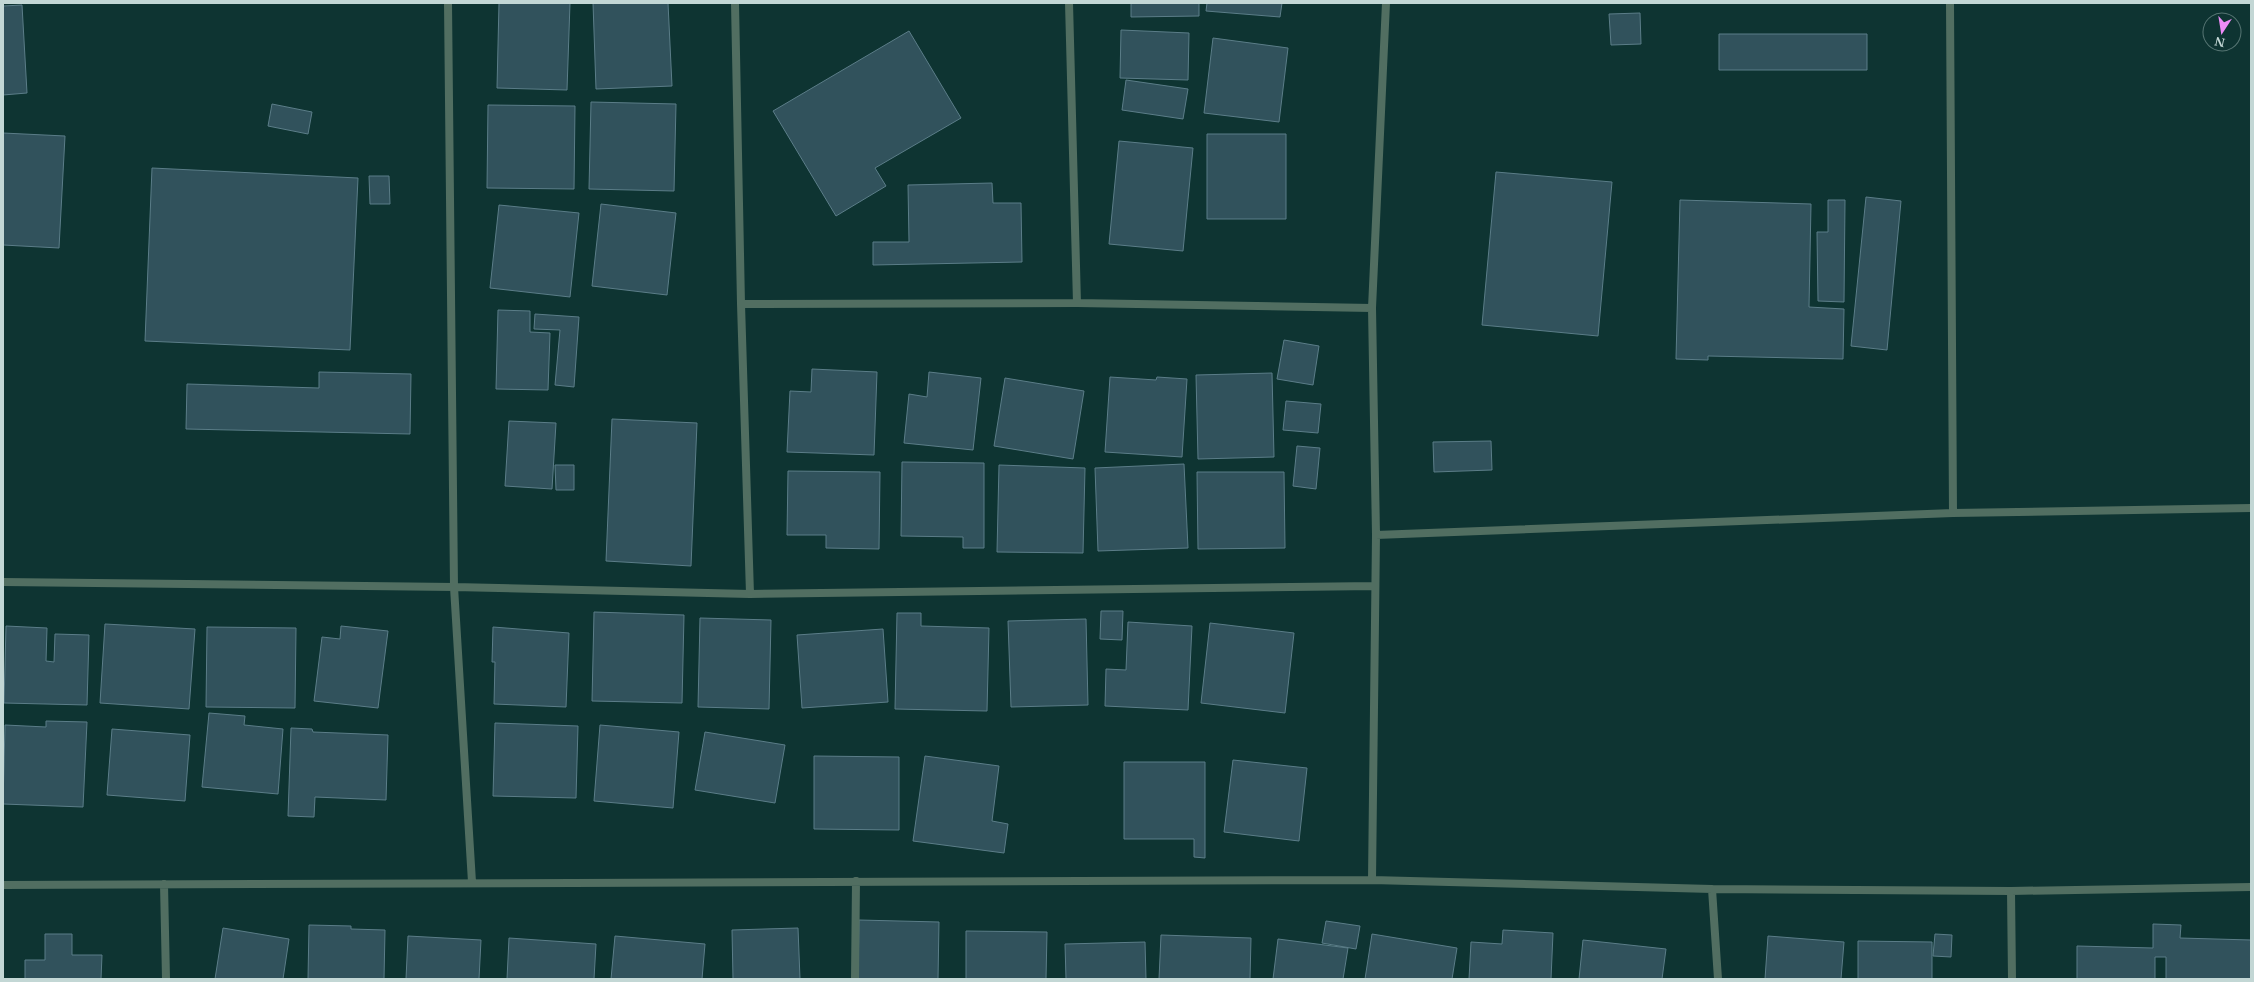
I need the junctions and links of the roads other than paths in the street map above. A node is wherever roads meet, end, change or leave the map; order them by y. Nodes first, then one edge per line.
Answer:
1 (448, 3) edge
2 (735, 3) edge
3 (1070, 3) edge
4 (1386, 3) edge
5 (1950, 3) edge
6 (1077, 303) junction
7 (741, 304) junction
8 (1372, 308) junction
9 (2251, 508) edge
10 (1953, 513) junction
11 (1376, 535) junction
12 (3, 582) edge
13 (1375, 586) junction
14 (454, 587) junction
15 (750, 594) junction
16 (1372, 880) junction
17 (856, 881) junction
18 (472, 882) junction
19 (164, 884) junction
20 (3, 885) edge
21 (2251, 886) edge
22 (1712, 888) junction
23 (2011, 891) junction
24 (166, 979) edge
25 (855, 979) edge
26 (1718, 979) edge
27 (2012, 979) edge

1 - 14 street
2 - 7 street
3 - 6 street
4 - 8 street
5 - 10 street
6 - 7 street
6 - 8 street
7 - 15 street
8 - 11 street
9 - 10 street
10 - 11 street
11 - 13 street
12 - 14 street
13 - 15 street
13 - 16 street
14 - 15 street
14 - 18 street
16 - 17 street
16 - 22 street
17 - 18 street
17 - 25 street
18 - 19 street
19 - 20 street
19 - 24 street
21 - 23 street
22 - 23 street
22 - 26 street
23 - 27 street

